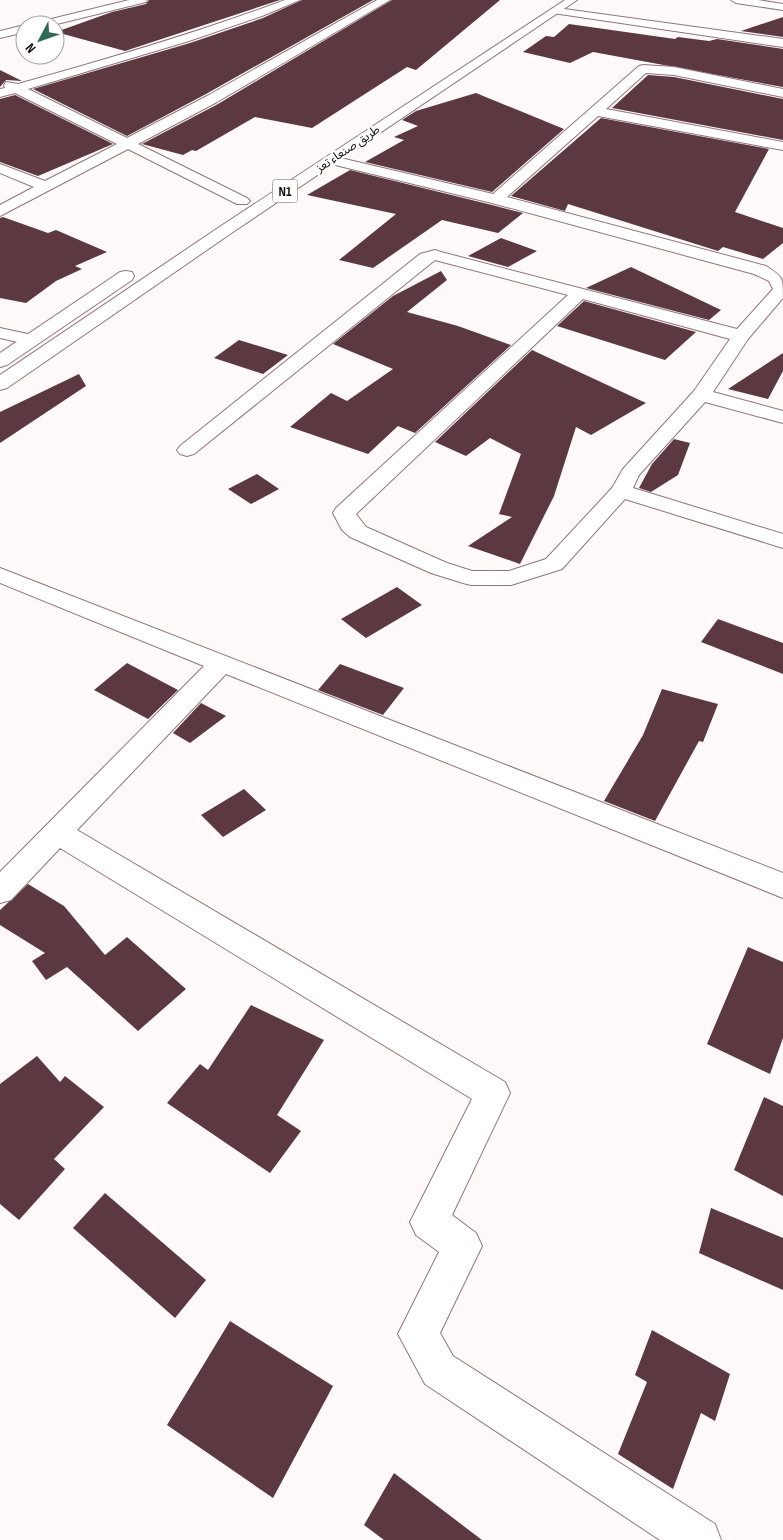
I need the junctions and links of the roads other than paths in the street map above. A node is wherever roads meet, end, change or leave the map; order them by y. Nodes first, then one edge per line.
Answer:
1 (142, 0) edge
2 (295, 0) edge
3 (385, 0) edge
4 (572, 0) edge
5 (736, 0) edge
6 (783, 7) edge
7 (557, 10) junction
8 (65, 19) edge
9 (15, 30) edge
10 (0, 34) edge
11 (783, 43) edge
12 (0, 80) edge
13 (17, 88) junction
14 (0, 93) edge
15 (783, 93) edge
16 (595, 112) junction
17 (128, 143) junction
18 (783, 146) edge
19 (332, 160) junction
20 (0, 168) edge
21 (45, 188) junction
22 (258, 190) dead end
23 (496, 199) junction
24 (242, 200) junction
25 (0, 211) edge
26 (225, 212) dead end
27 (142, 266) dead end
28 (580, 294) junction
29 (75, 310) junction
30 (99, 317) junction
31 (0, 333) edge
32 (741, 336) junction
33 (31, 340) junction
34 (0, 361) edge
35 (0, 384) edge
36 (701, 395) junction
37 (783, 417) edge
38 (187, 450) dead end
39 (621, 491) junction
40 (783, 541) edge
41 (0, 575) edge
42 (222, 663) junction
43 (57, 832) junction
44 (783, 886) edge
45 (0, 892) edge
46 (699, 1540) edge

1 - 8 main road
2 - 13 main road
3 - 17 main road
4 - 7 main road, طريق صنعاء تعز / N1
5 - 6 main road
7 - 11 main road
7 - 19 main road, طريق صنعاء تعز / N1
9 - 10 main road
12 - 13 main road
13 - 14 main road
13 - 17 main road
15 - 16 main road
16 - 18 main road
16 - 23 main road
17 - 21 main road
17 - 24 main road
19 - 23 main road
19 - 30 main road, طريق صنعاء تعز / N1
20 - 21 main road
21 - 25 main road
22 - 24 main road, N1
23 - 32 main road
24 - 26 main road, N1
27 - 29 main road
28 - 32 main road
28 - 38 main road
28 - 39 main road
29 - 30 main road
29 - 33 main road
30 - 35 main road, طريق صنعاء تعز / N1
31 - 33 main road
32 - 36 main road
33 - 34 main road
36 - 37 main road
36 - 39 main road
39 - 40 main road
41 - 42 main road
42 - 43 main road
42 - 44 main road
43 - 45 main road
43 - 46 main road

